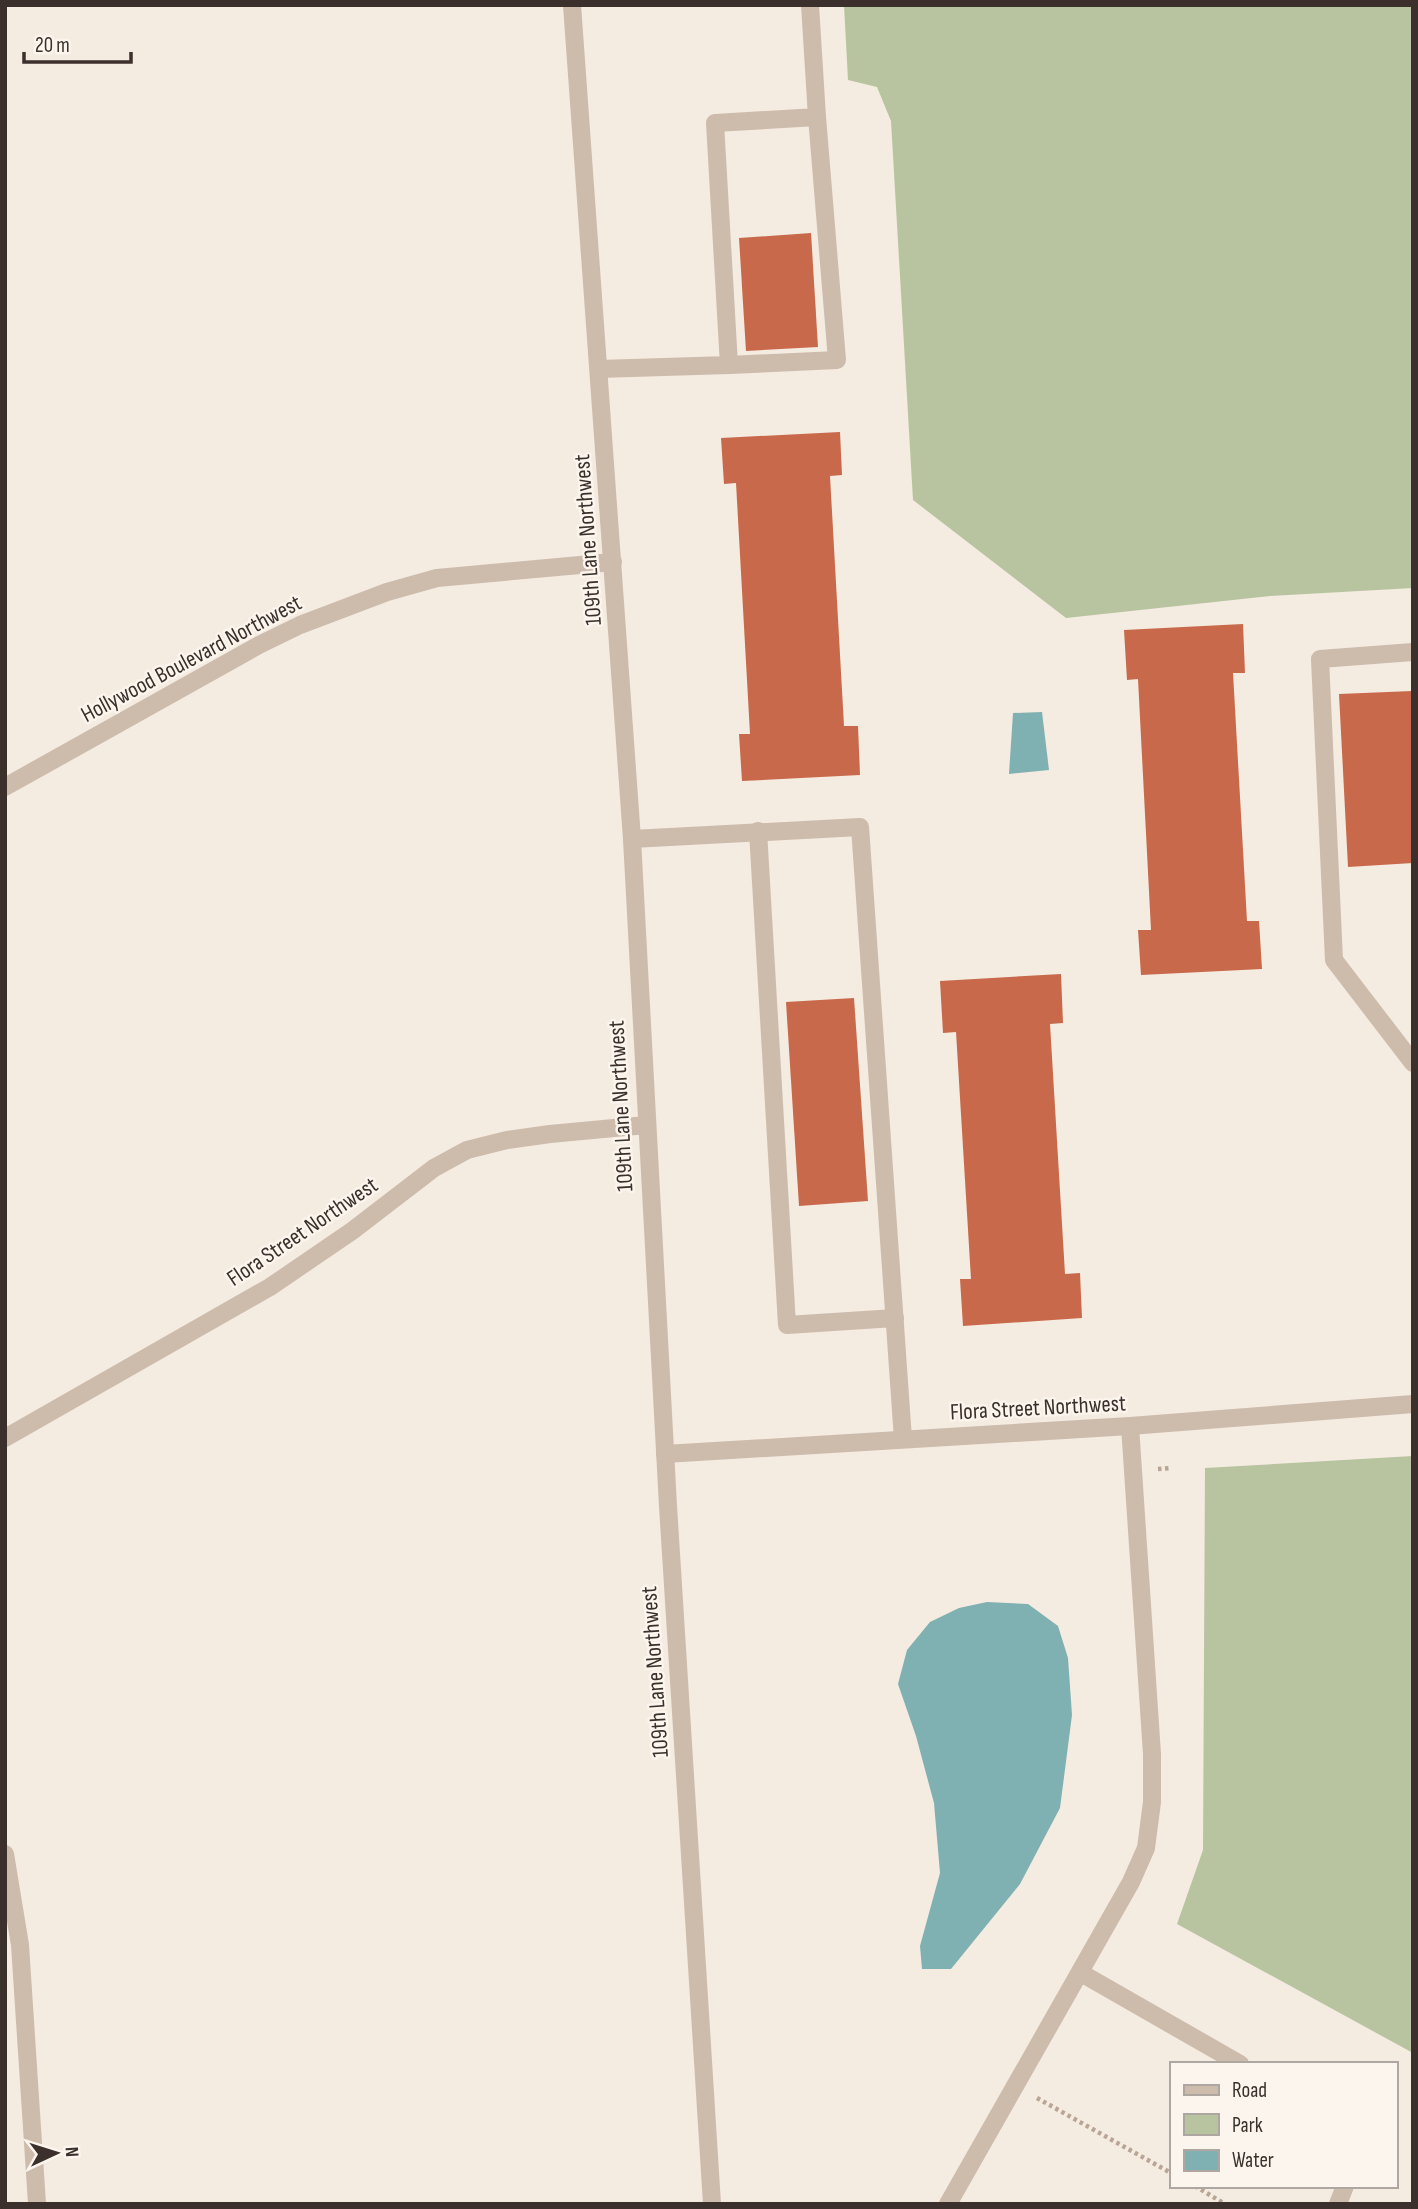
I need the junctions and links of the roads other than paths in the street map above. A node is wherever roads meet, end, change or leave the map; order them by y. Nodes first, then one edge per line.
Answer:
1 (572, 5) edge
2 (810, 5) edge
3 (817, 117) junction
4 (729, 365) junction
5 (599, 369) junction
6 (613, 562) junction
7 (1413, 652) edge
8 (5, 787) edge
9 (758, 831) junction
10 (632, 839) junction
11 (1413, 1063) edge
12 (646, 1125) junction
13 (895, 1318) junction
14 (1413, 1404) edge
15 (1130, 1426) junction
16 (5, 1438) edge
17 (903, 1439) junction
18 (665, 1454) junction
19 (5, 1854) edge
20 (1081, 1973) junction
21 (1237, 2062) edge
22 (37, 2204) edge
23 (712, 2204) edge
24 (948, 2204) edge

1 - 5 street, 109th Lane Northwest
2 - 3 street
3 - 4 street
3 - 4 street
4 - 5 street
5 - 6 street, 109th Lane Northwest
6 - 8 street, Hollywood Boulevard Northwest
6 - 10 street, 109th Lane Northwest
7 - 11 street
9 - 10 street
9 - 13 street
9 - 13 street
10 - 12 street, 109th Lane Northwest
12 - 16 street, Flora Street Northwest
12 - 18 street, 109th Lane Northwest
13 - 17 street
14 - 15 street, Flora Street Northwest
15 - 17 street, Flora Street Northwest
15 - 20 street
17 - 18 street, Flora Street Northwest
18 - 23 street, 109th Lane Northwest
19 - 22 street
20 - 21 street
20 - 24 street

